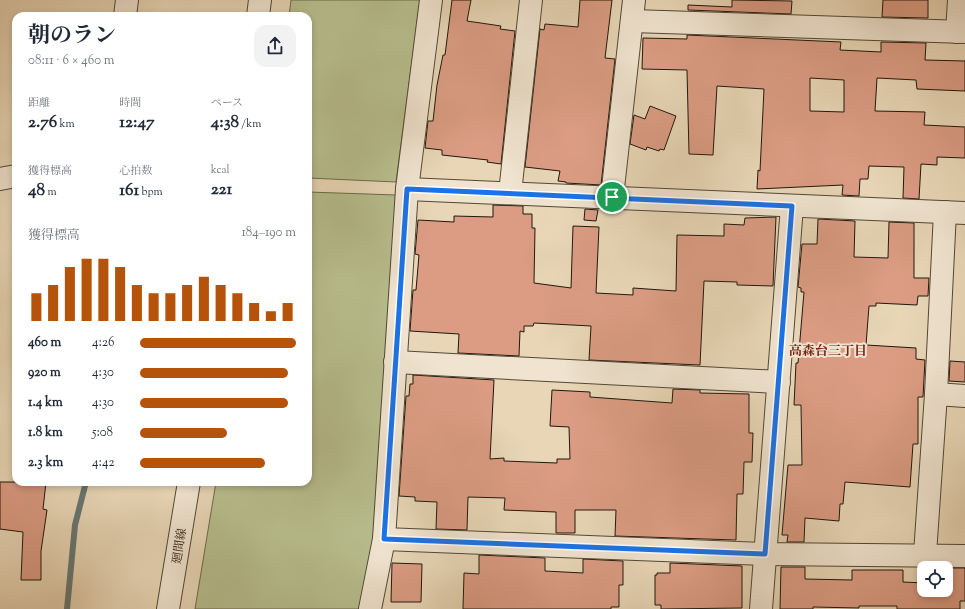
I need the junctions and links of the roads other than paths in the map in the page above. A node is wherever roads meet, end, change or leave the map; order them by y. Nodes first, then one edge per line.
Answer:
1 (127, 0) edge
2 (260, 0) edge
3 (431, 0) edge
4 (531, 0) edge
5 (959, 0) edge
6 (633, 10) edge
7 (126, 12) edge
8 (258, 12) edge
9 (961, 32) edge
10 (12, 177) edge
11 (0, 179) edge
12 (407, 189) junction
13 (510, 193) junction
14 (612, 197) junction
15 (792, 206) junction
16 (955, 213) edge
17 (395, 362) junction
18 (779, 382) junction
19 (936, 394) junction
20 (965, 396) edge
21 (189, 486) edge
22 (384, 539) junction
23 (765, 554) junction
24 (925, 554) junction
25 (965, 556) edge
26 (168, 609) edge
27 (370, 609) edge
28 (761, 609) edge

1 - 7 street
2 - 8 street
3 - 12 street
4 - 13 street
5 - 9 street
6 - 9 street
6 - 14 street
10 - 11 street
12 - 13 street
12 - 17 street
13 - 14 street
14 - 15 street
15 - 16 street
15 - 18 street
16 - 19 street
17 - 18 street
17 - 22 street
18 - 23 street
19 - 20 street
19 - 24 street
21 - 26 street, 廻間線
22 - 23 street
22 - 27 street
23 - 24 street
23 - 28 street
24 - 25 street

